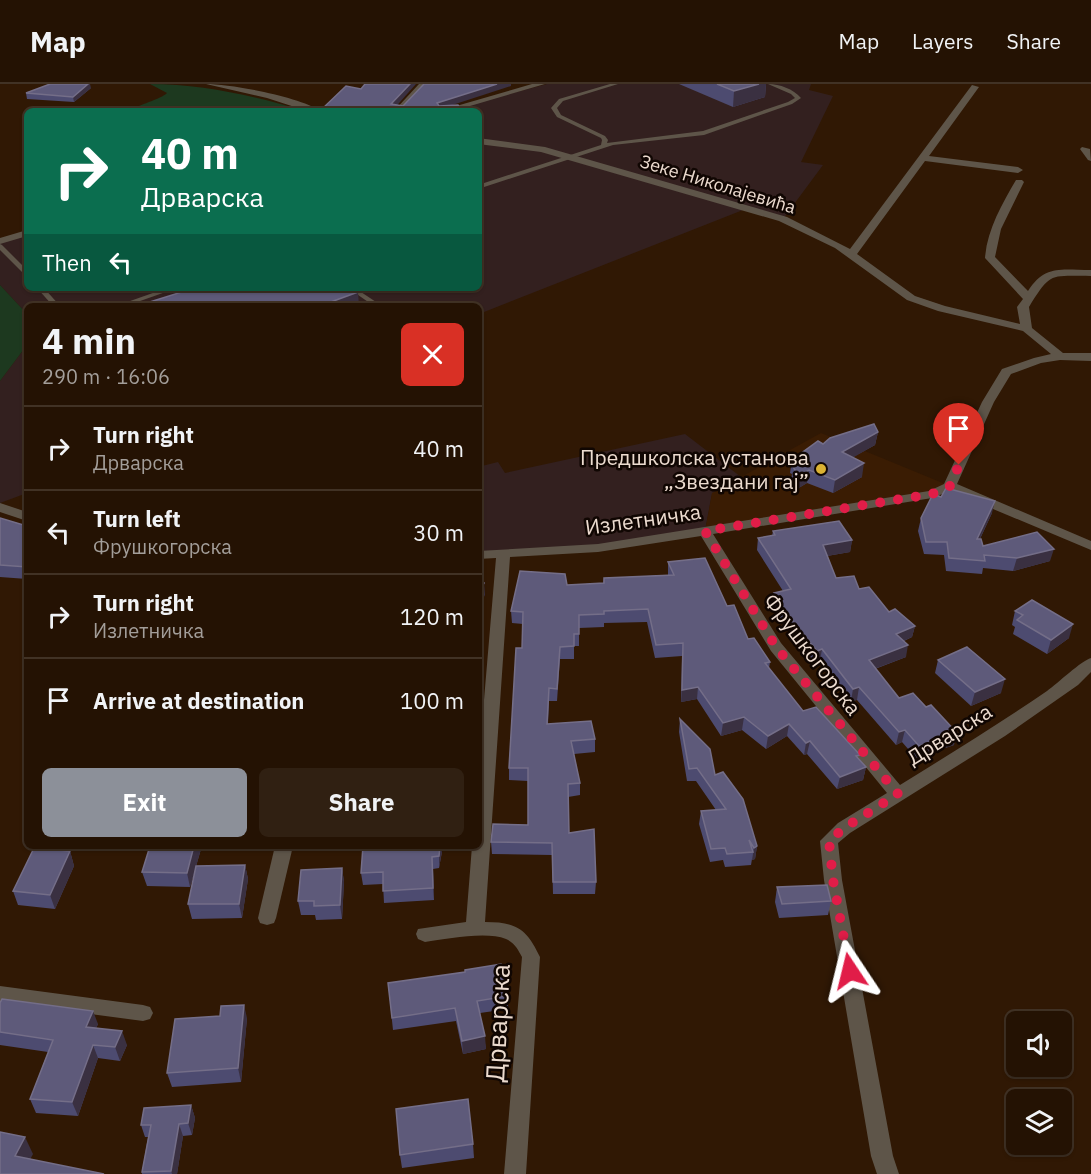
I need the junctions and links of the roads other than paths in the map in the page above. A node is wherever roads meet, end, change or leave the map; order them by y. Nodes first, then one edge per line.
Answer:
1 (210, 84) edge
2 (424, 84) edge
3 (541, 84) edge
4 (615, 84) edge
5 (771, 84) edge
6 (975, 87) dead end
7 (307, 108) edge
8 (401, 108) edge
9 (454, 108) edge
10 (482, 142) edge
11 (604, 145) junction
12 (1085, 149) dead end
13 (570, 157) junction
14 (923, 158) junction
15 (1091, 158) edge
16 (1017, 170) dead end
17 (1019, 182) dead end
18 (482, 186) edge
19 (24, 233) edge
20 (0, 241) edge
21 (0, 246) edge
22 (852, 254) junction
23 (24, 271) edge
24 (1091, 273) edge
25 (43, 291) edge
26 (165, 291) edge
27 (356, 291) edge
28 (1029, 299) junction
29 (54, 303) edge
30 (128, 303) edge
31 (374, 303) edge
32 (1027, 328) junction
33 (1060, 356) junction
34 (1091, 357) edge
35 (950, 486) junction
36 (0, 507) edge
37 (24, 516) edge
38 (705, 531) junction
39 (1091, 546) edge
40 (482, 555) edge
41 (503, 555) junction
42 (1091, 663) edge
43 (898, 794) junction
44 (482, 836) edge
45 (283, 849) edge
46 (481, 849) edge
47 (267, 918) dead end
48 (475, 930) junction
49 (425, 934) dead end
50 (0, 994) edge
51 (143, 1013) dead end
52 (515, 1174) edge
53 (888, 1174) edge

1 - 7 street
2 - 8 street
3 - 9 street
4 - 11 lane
5 - 11 lane
6 - 14 street
10 - 13 street, Зеке Николајевића
11 - 13 lane
12 - 15 street
13 - 18 lane
13 - 22 street, Зеке Николајевића
14 - 16 street
14 - 22 street
17 - 28 street
19 - 20 street
21 - 23 lane
22 - 32 street, Зеке Николајевића
24 - 28 street
25 - 29 lane
26 - 30 lane
27 - 31 lane
28 - 32 street
32 - 33 street, Зеке Николајевића
33 - 34 street
33 - 35 street
35 - 38 street, Излетничка
35 - 39 street
36 - 37 street
38 - 41 street, Излетничка
38 - 43 street, Фрушкогорска
40 - 41 street, Излетничка
41 - 44 street
42 - 43 street, Дрварска
43 - 53 street, Дрварска
45 - 47 street
46 - 48 street
48 - 49 street, Дрварска
48 - 52 street, Дрварска
50 - 51 street

